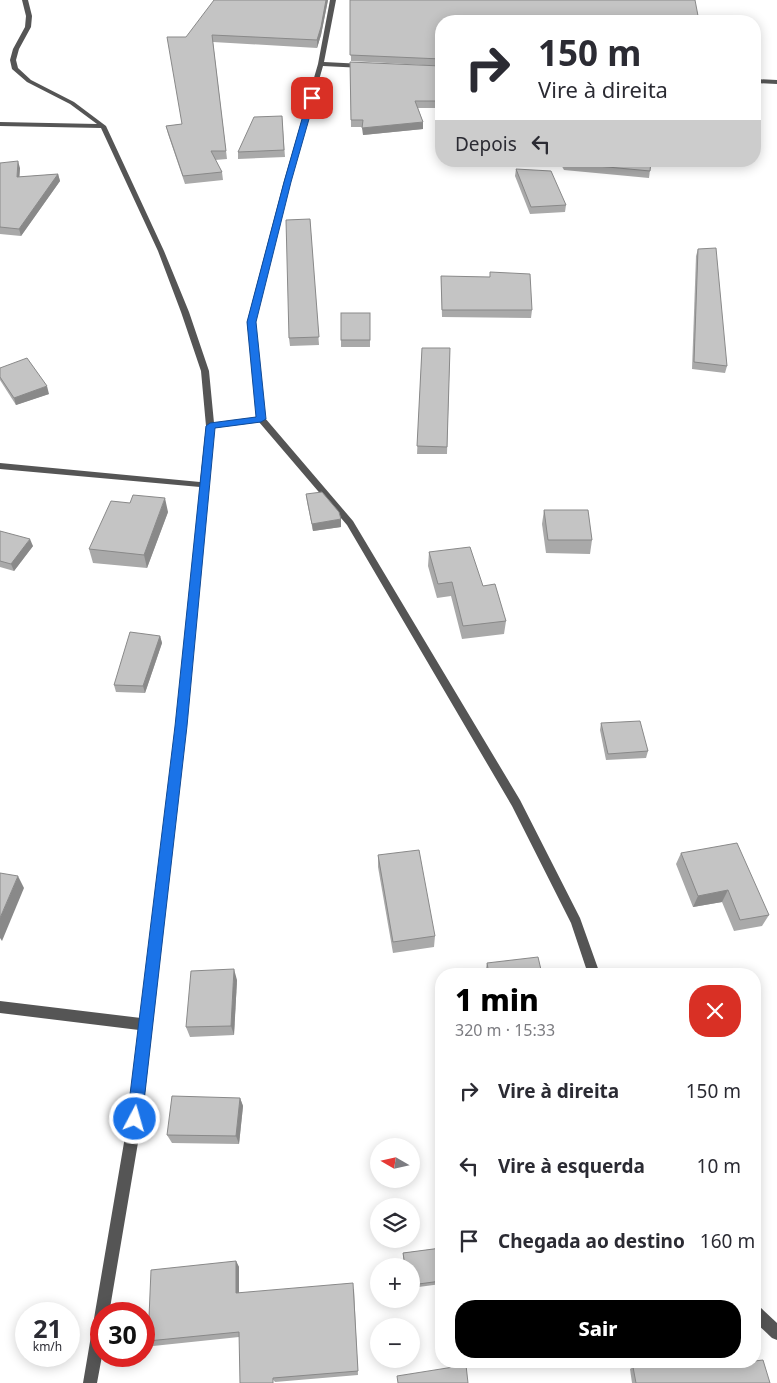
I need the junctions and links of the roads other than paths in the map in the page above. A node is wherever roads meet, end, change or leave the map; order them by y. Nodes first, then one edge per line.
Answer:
1 (25, 0) edge
2 (333, 0) edge
3 (321, 64) junction
4 (371, 66) edge
5 (761, 81) edge
6 (777, 82) edge
7 (0, 124) edge
8 (102, 126) junction
9 (261, 419) junction
10 (210, 426) junction
11 (0, 466) edge
12 (205, 485) junction
13 (592, 968) edge
14 (0, 1007) edge
15 (146, 1025) junction
16 (104, 1302) edge
17 (761, 1318) edge
18 (777, 1333) edge
19 (93, 1367) edge
20 (90, 1383) edge

1 - 8 street
2 - 3 street
3 - 4 street
3 - 9 street
5 - 6 street
7 - 8 street
8 - 10 street
9 - 10 street
9 - 13 street
10 - 12 street
11 - 12 street
12 - 15 street
14 - 15 street
15 - 16 street
17 - 18 street
19 - 20 street

